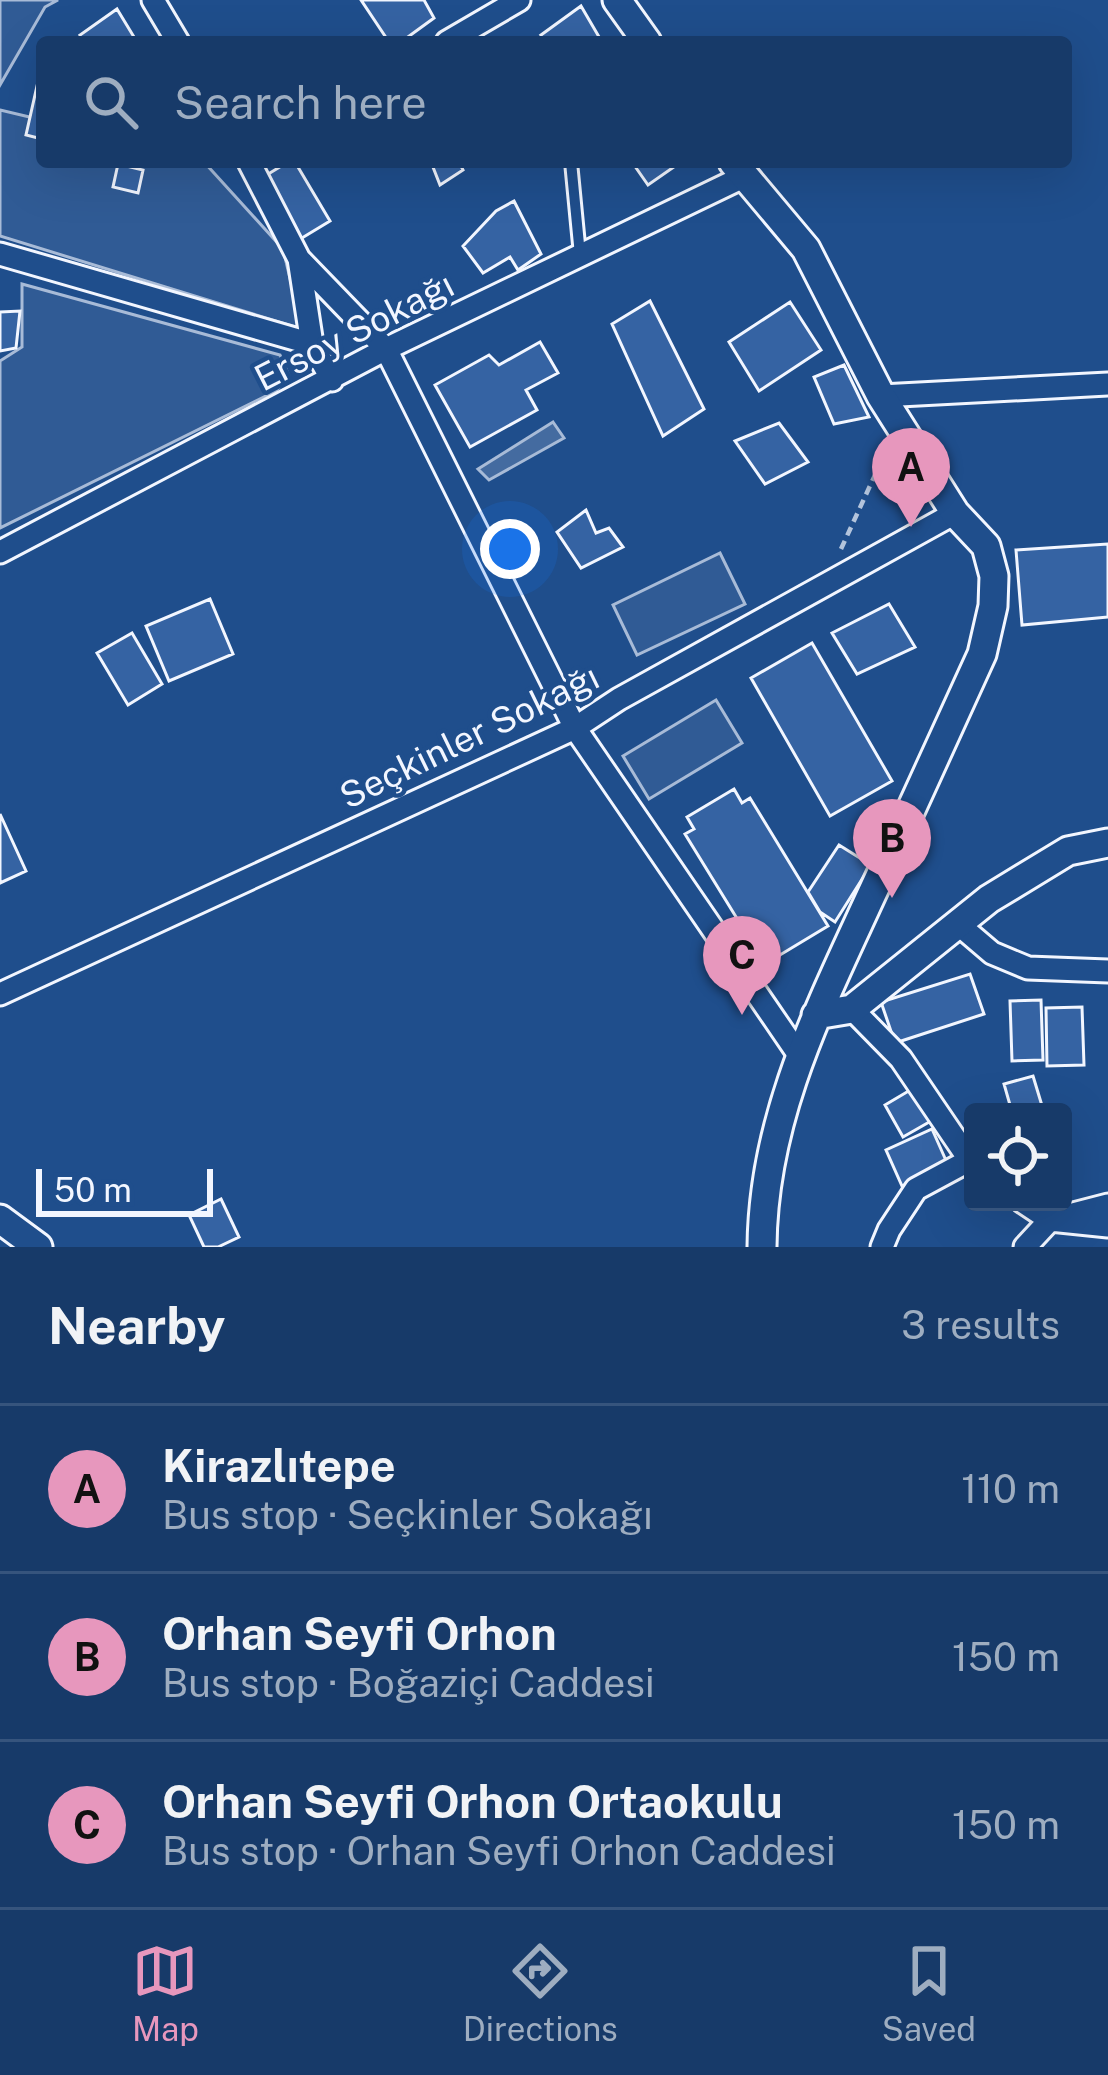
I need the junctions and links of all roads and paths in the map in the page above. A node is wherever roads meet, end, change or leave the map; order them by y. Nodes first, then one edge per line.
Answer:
1 (153, 0) edge
2 (519, 0) edge
3 (617, 0) edge
4 (174, 36) edge
5 (457, 36) edge
6 (643, 36) edge
7 (252, 168) edge
8 (572, 168) edge
9 (738, 169) edge
10 (0, 254) edge
11 (580, 255) junction
12 (299, 259) junction
13 (312, 344) junction
14 (386, 350) junction
15 (332, 380) junction
16 (1108, 384) edge
17 (881, 396) junction
18 (899, 424) junction
19 (956, 513) junction
20 (0, 552) edge
21 (826, 585) junction
22 (575, 728) junction
23 (1108, 843) edge
24 (958, 924) junction
25 (1108, 971) edge
26 (0, 994) edge
27 (852, 1009) junction
28 (816, 1016) junction
29 (799, 1055) junction
30 (964, 1153) edge
31 (964, 1166) edge
32 (1108, 1205) edge
33 (1036, 1211) edge
34 (0, 1219) edge
35 (1050, 1220) junction
36 (1108, 1226) edge
37 (38, 1247) edge
38 (762, 1247) edge
39 (882, 1247) edge
40 (1025, 1247) edge

1 - 4 street
2 - 5 street
3 - 6 street
7 - 12 street
8 - 11 lane
9 - 11 street, Ersoy Sokağı
9 - 17 street
10 - 13 street
11 - 14 street, Ersoy Sokağı
12 - 13 street
12 - 14 street
13 - 15 street
14 - 15 street, Ersoy Sokağı
14 - 22 street
15 - 20 street, Ersoy Sokağı
16 - 17 street
17 - 18 street
18 - 19 street
18 - 21 path
19 - 21 street, Seçkinler Sokağı
19 - 28 street
21 - 22 street, Seçkinler Sokağı
22 - 26 street, Seçkinler Sokağı
22 - 29 street
23 - 24 street
24 - 25 street
24 - 27 street
27 - 28 street
27 - 30 street
28 - 29 street
29 - 38 street
31 - 39 street
32 - 35 street
33 - 35 street
34 - 37 street
35 - 36 street
35 - 40 street

